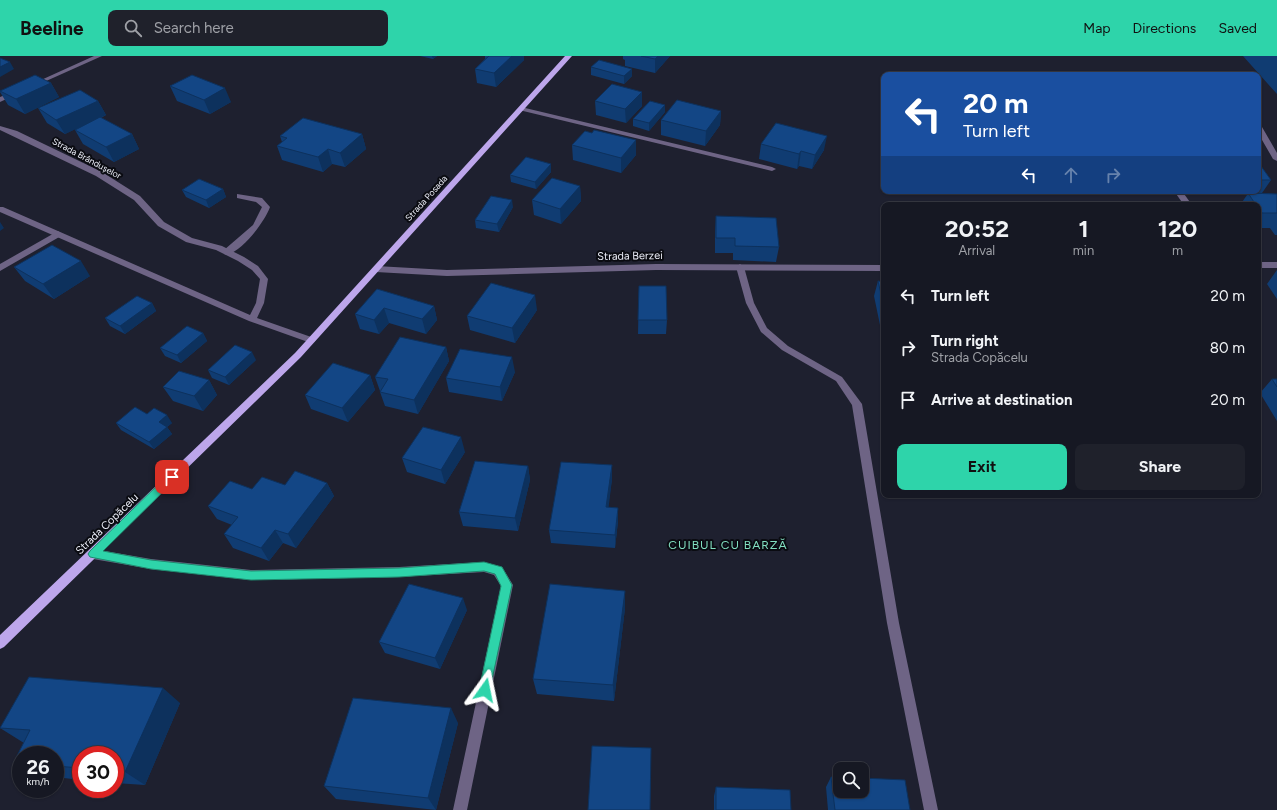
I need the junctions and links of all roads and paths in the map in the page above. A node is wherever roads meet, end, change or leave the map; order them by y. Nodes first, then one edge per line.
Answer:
1 (99, 56) edge
2 (569, 56) edge
3 (27, 88) edge
4 (20, 91) edge
5 (0, 100) edge
6 (521, 109) junction
7 (0, 128) edge
8 (1261, 132) edge
9 (1277, 159) edge
10 (772, 169) dead end
11 (240, 196) dead end
12 (0, 209) edge
13 (58, 234) junction
14 (227, 252) junction
15 (1261, 265) edge
16 (1277, 265) edge
17 (740, 267) junction
18 (0, 268) edge
19 (881, 268) edge
20 (376, 269) junction
21 (252, 319) junction
22 (311, 340) junction
23 (298, 355) joint
24 (93, 554) junction
25 (0, 643) edge
26 (460, 810) edge
27 (931, 810) edge

1 - 3 street
2 - 6 main road, Strada Posada
4 - 5 street
6 - 10 street
6 - 20 main road, Strada Posada
7 - 14 street, Strada Brândușelor
8 - 9 street
11 - 14 street
12 - 13 street
13 - 18 street
13 - 21 street
14 - 21 street, Strada Brândușelor
15 - 16 street
17 - 19 street, Strada Berzei
17 - 20 street, Strada Berzei
17 - 27 street
20 - 22 main road, Strada Posada
21 - 22 street
22 - 23 main road, Strada Posada
23 - 24 main road, Strada Copăcelu
24 - 25 main road, Strada Copăcelu
24 - 26 street

